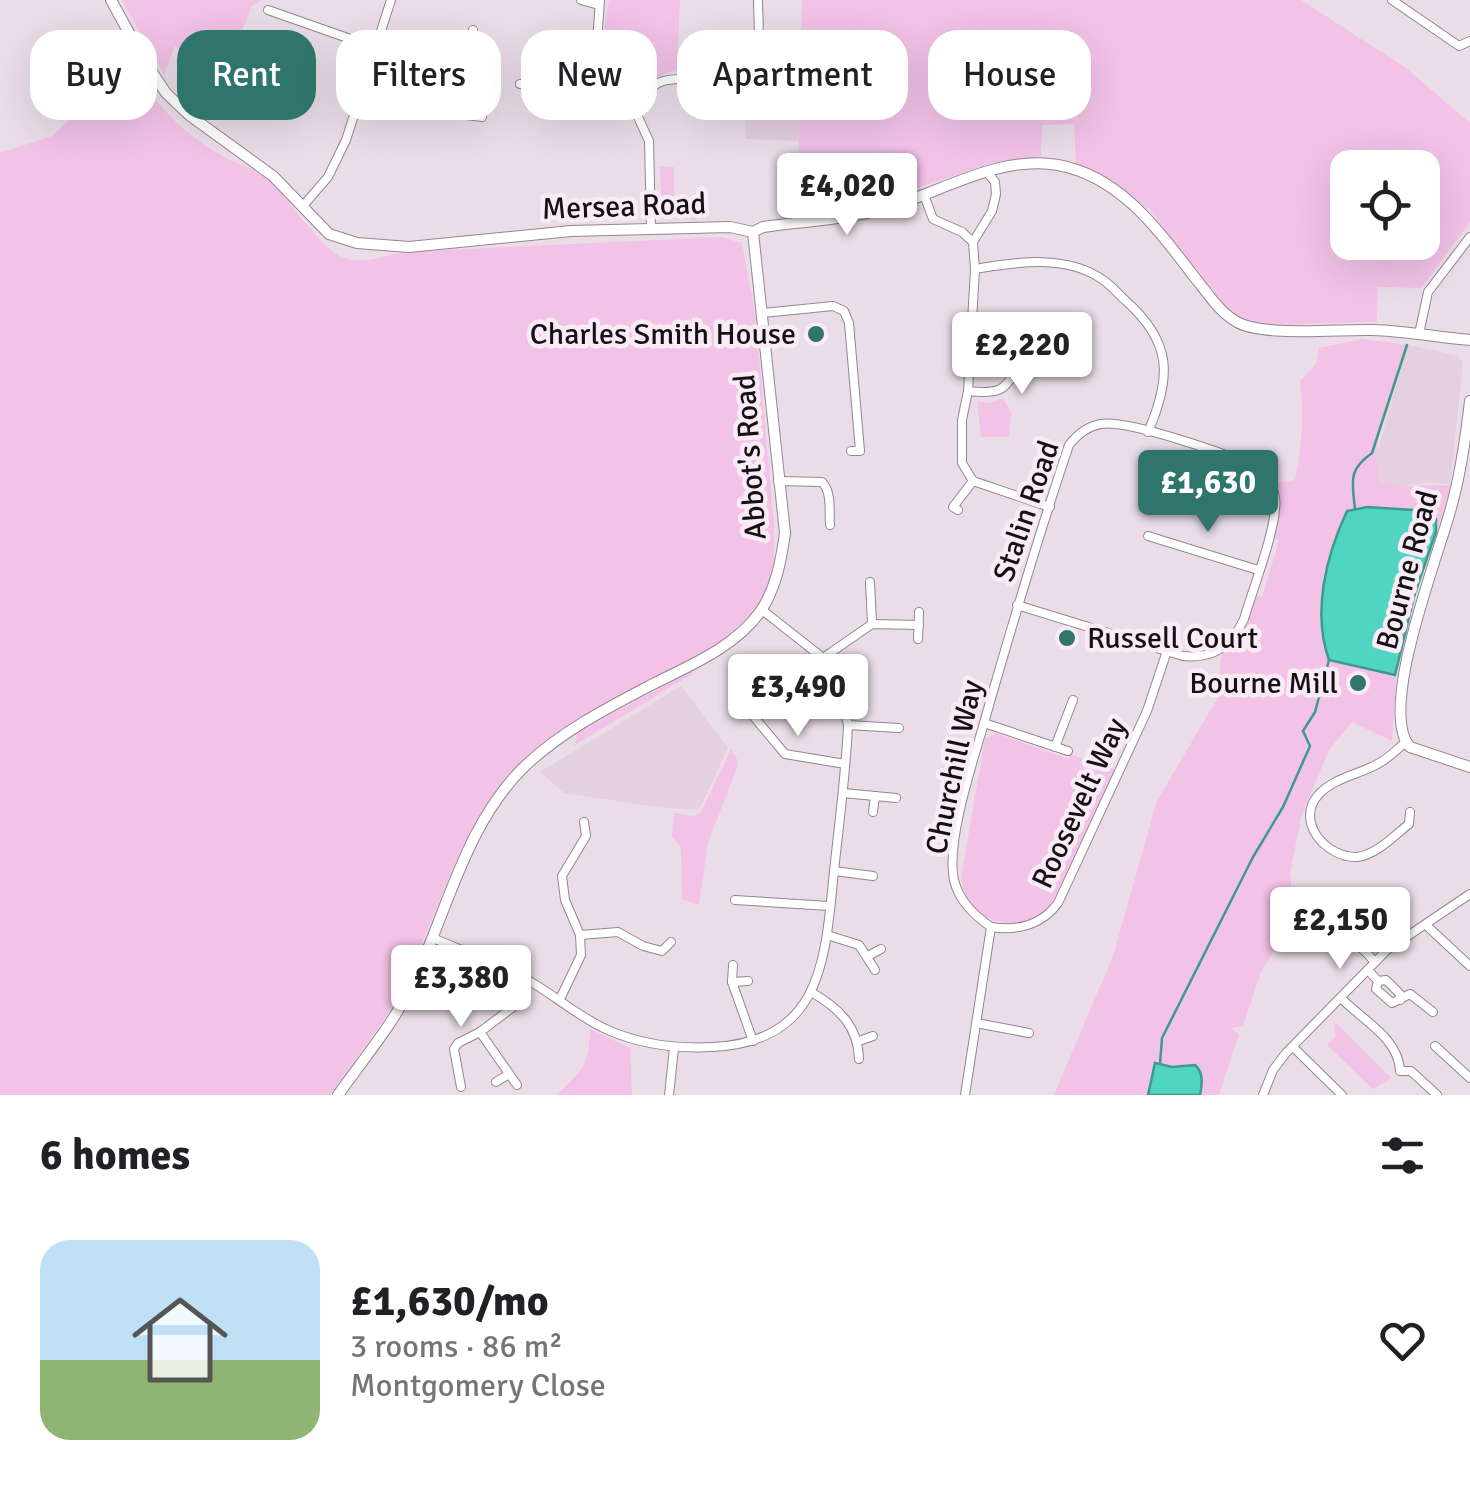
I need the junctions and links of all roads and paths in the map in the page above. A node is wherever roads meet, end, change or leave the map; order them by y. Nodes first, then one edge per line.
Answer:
1 (112, 0) edge
2 (392, 0) edge
3 (581, 0) edge
4 (758, 0) edge
5 (1392, 0) edge
6 (600, 2) edge
7 (269, 8) edge
8 (382, 30) edge
9 (598, 30) edge
10 (336, 33) edge
11 (1470, 41) edge
12 (657, 84) edge
13 (354, 120) edge
14 (639, 120) edge
15 (987, 172) junction
16 (924, 196) junction
17 (302, 208) junction
18 (651, 229) junction
19 (753, 232) junction
20 (1470, 237) edge
21 (973, 242) junction
22 (976, 269) junction
23 (763, 313) junction
24 (1419, 334) junction
25 (1470, 340) edge
26 (1059, 356) junction
27 (1071, 357) dead end
28 (1057, 372) dead end
29 (968, 391) junction
30 (1470, 401) edge
31 (1148, 432) junction
32 (850, 451) dead end
33 (973, 480) junction
34 (778, 481) junction
35 (953, 506) dead end
36 (1050, 507) junction
37 (1160, 524) dead end
38 (830, 525) dead end
39 (1258, 570) junction
40 (870, 582) dead end
41 (1017, 606) junction
42 (762, 610) junction
43 (919, 612) dead end
44 (872, 624) junction
45 (919, 625) junction
46 (918, 639) dead end
47 (1167, 651) junction
48 (824, 658) junction
49 (1073, 700) dead end
50 (744, 704) dead end
51 (767, 708) dead end
52 (886, 710) dead end
53 (755, 718) junction
54 (984, 723) junction
55 (882, 724) junction
56 (848, 725) junction
57 (899, 728) dead end
58 (1405, 742) junction
59 (1056, 746) junction
60 (1068, 751) dead end
61 (845, 764) junction
62 (1470, 767) edge
63 (843, 793) junction
64 (875, 796) junction
65 (896, 798) dead end
66 (873, 812) dead end
67 (1410, 812) dead end
68 (584, 822) dead end
69 (1409, 824) junction
70 (1422, 829) dead end
71 (586, 836) junction
72 (1316, 836) junction
73 (597, 839) dead end
74 (1309, 844) dead end
75 (834, 871) junction
76 (873, 876) dead end
77 (751, 885) dead end
78 (1470, 894) edge
79 (751, 899) junction
80 (735, 900) dead end
81 (829, 906) junction
82 (1426, 925) junction
83 (991, 927) junction
84 (580, 934) junction
85 (827, 935) junction
86 (433, 938) junction
87 (671, 942) dead end
88 (1328, 944) dead end
89 (881, 949) dead end
90 (662, 951) junction
91 (868, 956) junction
92 (665, 962) dead end
93 (1375, 962) junction
94 (732, 965) dead end
95 (1470, 966) edge
96 (876, 970) dead end
97 (1368, 970) junction
98 (526, 978) junction
99 (732, 982) junction
100 (748, 982) dead end
101 (811, 992) junction
102 (1342, 998) junction
103 (560, 999) junction
104 (1433, 1012) dead end
105 (976, 1023) junction
106 (480, 1032) junction
107 (1029, 1033) dead end
108 (874, 1036) dead end
109 (753, 1041) junction
110 (858, 1041) junction
111 (1293, 1046) junction
112 (1435, 1046) dead end
113 (674, 1048) junction
114 (859, 1059) dead end
115 (472, 1071) dead end
116 (459, 1074) junction
117 (509, 1074) junction
118 (1470, 1078) edge
119 (496, 1082) dead end
120 (517, 1085) dead end
121 (461, 1087) dead end
122 (338, 1095) edge
123 (669, 1095) edge
124 (965, 1095) edge
125 (1262, 1095) edge
126 (1342, 1095) edge
127 (1437, 1095) edge

1 - 17 main road, Mersea Road
2 - 8 street
3 - 6 street
4 - 12 street
5 - 11 street
6 - 9 street
7 - 10 street
13 - 17 street
14 - 18 street
15 - 16 main road, Mersea Road
15 - 21 street
15 - 24 main road, Mersea Road
16 - 19 main road, Mersea Road
16 - 21 street
17 - 18 main road, Mersea Road
18 - 19 main road, Mersea Road
19 - 23 main road, Abbot's Road
20 - 24 street
21 - 22 street
22 - 29 street
22 - 31 street
23 - 32 street
23 - 34 main road, Abbot's Road
24 - 25 main road, Mersea Road
26 - 27 street
26 - 28 street
26 - 29 street
29 - 33 street
30 - 58 main road, Bourne Road
31 - 36 street, Stalin Road
31 - 39 street, Stalin Road
33 - 35 street
33 - 36 street
34 - 38 street
34 - 42 main road, Abbot's Road
36 - 41 street, Stalin Road
37 - 39 street
39 - 47 street, Stalin Road
40 - 44 street
41 - 47 street, Stalin Road
41 - 54 street, Churchill Way
42 - 48 street
42 - 86 main road, Abbot's Road
43 - 45 street
44 - 45 street
44 - 48 street
45 - 46 street
47 - 83 street, Roosevelt Way
48 - 56 street
49 - 59 street
50 - 53 street
51 - 53 street
52 - 55 street
53 - 61 street
54 - 59 street
54 - 83 street, Churchill Way
55 - 56 street
55 - 57 street
56 - 61 street
58 - 62 main road
58 - 72 street
59 - 60 street
61 - 63 street
63 - 64 street
63 - 75 street
64 - 65 street
64 - 66 street
67 - 69 street
68 - 71 street
69 - 70 street
69 - 72 street
71 - 73 street
71 - 84 street
72 - 74 street
75 - 76 street
75 - 81 street
77 - 79 street
78 - 82 street
79 - 80 street
79 - 81 street
81 - 85 street
82 - 93 street
82 - 95 street
83 - 105 street
84 - 90 street
84 - 103 street
85 - 91 street
85 - 101 street
86 - 98 street
86 - 122 main road, Abbot's Road
87 - 90 street
88 - 93 street
89 - 91 street
90 - 92 street
91 - 96 street
93 - 97 street
94 - 99 street
97 - 102 street
97 - 104 street
98 - 103 street
98 - 106 street
99 - 100 street
99 - 109 street
101 - 109 street
101 - 110 street
102 - 111 street
102 - 127 street
103 - 113 street
105 - 107 street
105 - 124 street
106 - 116 street
106 - 117 street
108 - 110 street
109 - 113 street
110 - 114 street
111 - 125 street
111 - 126 street
112 - 118 street
113 - 123 street
115 - 116 street
116 - 121 street
117 - 119 street
117 - 120 street

